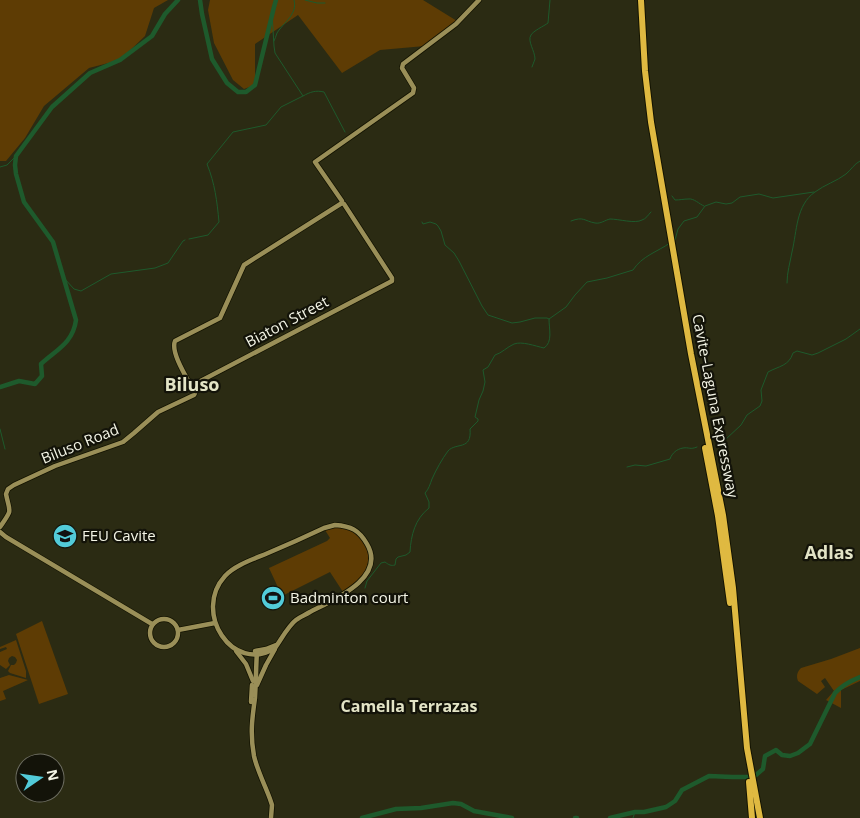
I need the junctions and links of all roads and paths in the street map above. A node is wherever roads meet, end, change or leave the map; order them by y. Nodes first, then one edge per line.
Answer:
1 (479, 0) edge
2 (639, 0) edge
3 (342, 204) junction
4 (191, 386) junction
5 (0, 526) edge
6 (0, 532) edge
7 (3, 537) edge
8 (215, 623) junction
9 (152, 624) junction
10 (178, 630) junction
11 (228, 643) junction
12 (279, 643) junction
13 (275, 648) junction
14 (236, 650) junction
15 (255, 653) junction
16 (253, 681) junction
17 (255, 688) junction
18 (751, 782) junction
19 (269, 818) edge
20 (752, 818) edge
21 (756, 818) edge
22 (760, 818) edge

1 - 3 street
2 - 18 highway, Cavite–Laguna Expressway
3 - 4 street
3 - 4 street, Biaton Street
4 - 5 street, Biluso Road
6 - 7 street
7 - 9 street
8 - 10 street
8 - 11 street
8 - 12 street
9 - 10 street
9 - 10 street
11 - 14 street
11 - 15 street
12 - 13 street
12 - 15 street
13 - 15 street
13 - 17 street
14 - 15 street
14 - 16 street
15 - 16 street
15 - 17 street
16 - 19 street
17 - 19 street
18 - 20 highway
18 - 21 highway, Cavite–Laguna Expressway
18 - 22 highway, Cavite–Laguna Expressway

